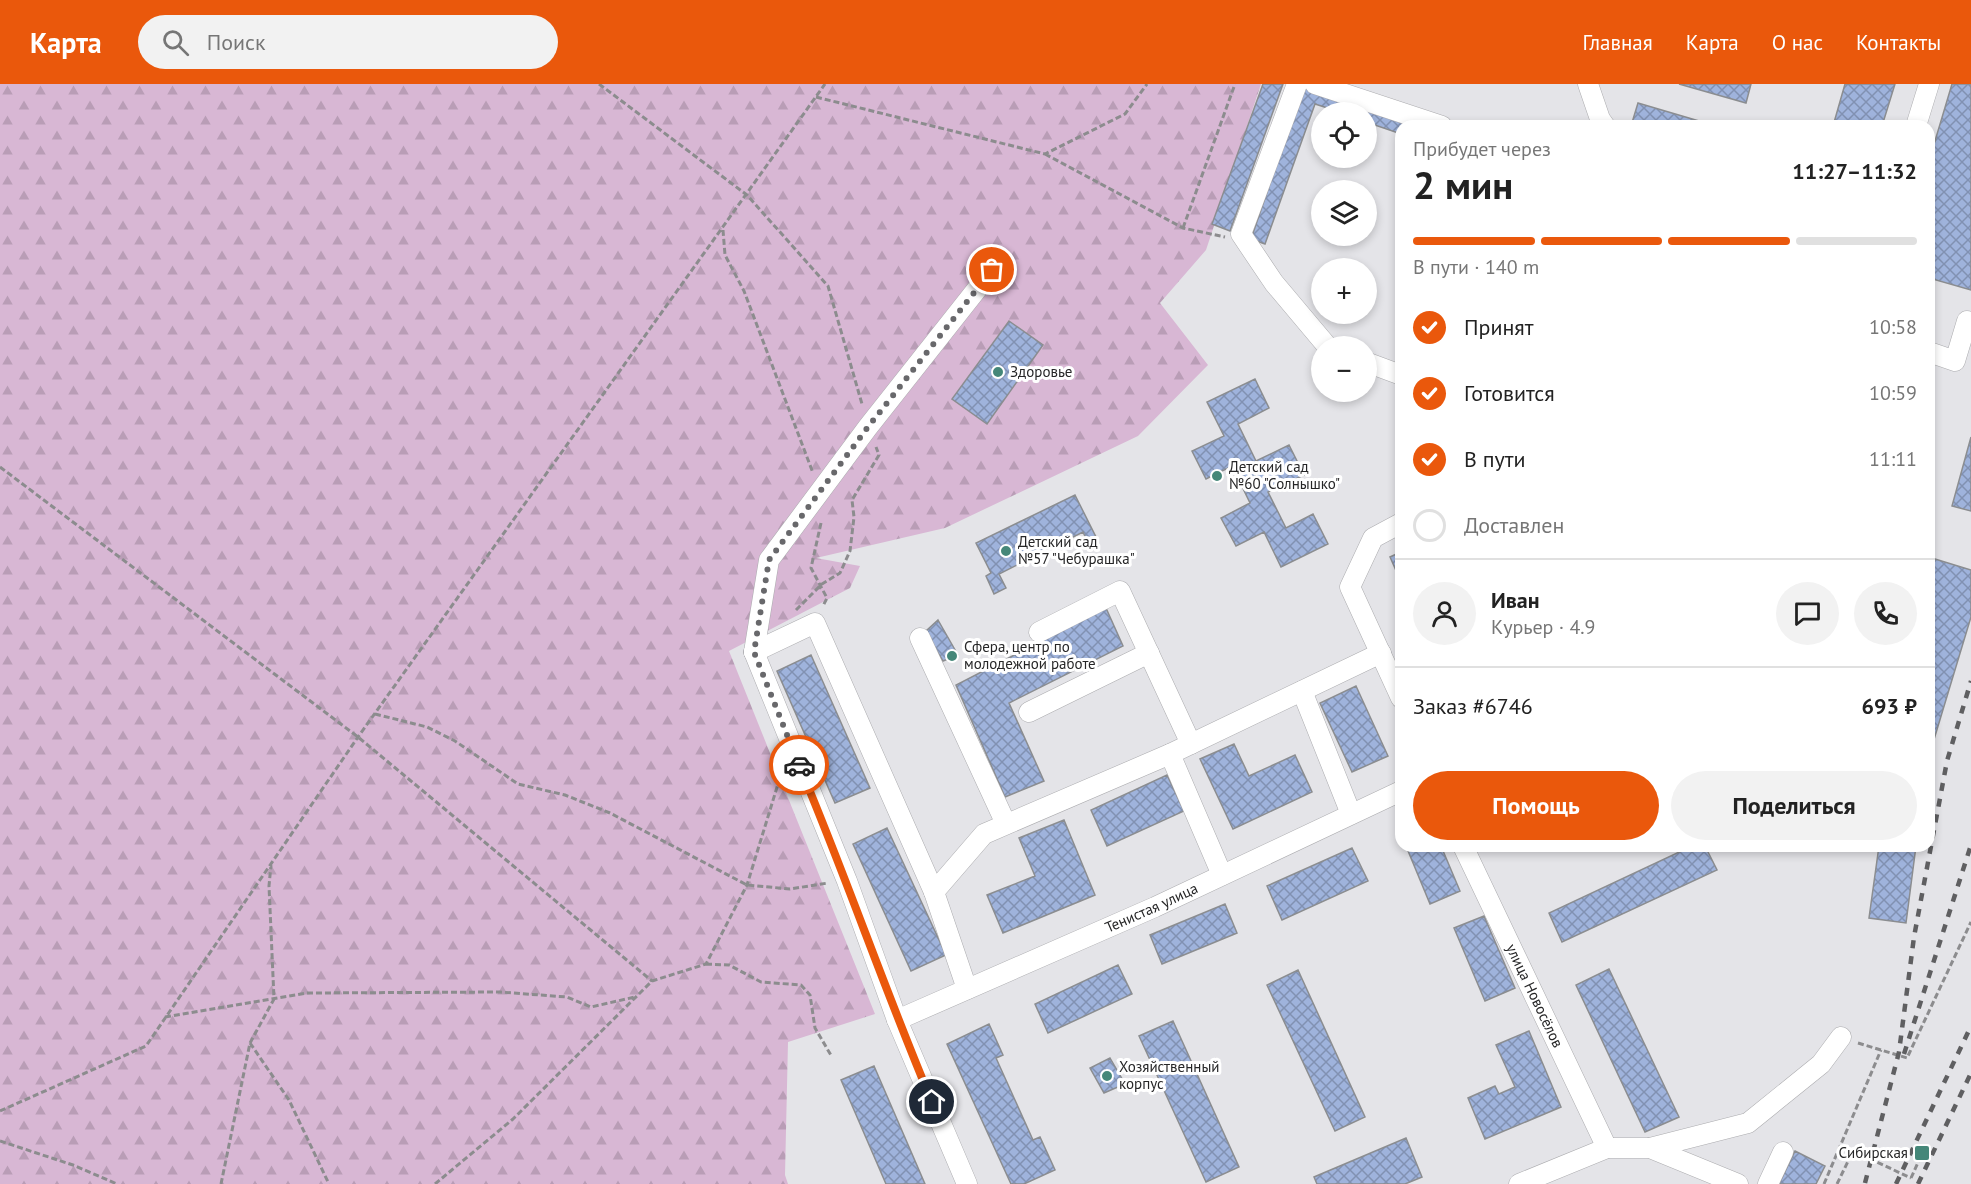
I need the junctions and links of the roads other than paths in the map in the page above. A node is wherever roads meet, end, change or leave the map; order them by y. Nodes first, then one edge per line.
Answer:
1 (1297, 84) edge
2 (1315, 84) edge
3 (1588, 84) edge
4 (1929, 84) edge
5 (1424, 120) edge
6 (1601, 120) edge
7 (1918, 120) edge
8 (992, 270) dead end
9 (1971, 322) edge
10 (1318, 336) edge
11 (1935, 354) edge
12 (1377, 366) edge
13 (1395, 373) edge
14 (1395, 526) edge
15 (1039, 632) dead end
16 (920, 638) dead end
17 (754, 652) junction
18 (1149, 653) junction
19 (1381, 653) junction
20 (1395, 679) edge
21 (1302, 691) junction
22 (1029, 712) dead end
23 (1191, 744) junction
24 (1170, 754) junction
25 (1395, 794) edge
26 (1351, 814) junction
27 (1006, 824) junction
28 (1466, 852) edge
29 (1222, 875) junction
30 (934, 892) junction
31 (967, 989) junction
32 (897, 1020) junction
33 (1841, 1037) road end
34 (1607, 1148) junction
35 (1650, 1148) junction
36 (1783, 1152) dead end
37 (967, 1184) edge
38 (1519, 1184) edge
39 (1737, 1184) edge
40 (1768, 1184) edge

1 - 10 street
2 - 5 street
3 - 6 street
4 - 7 street
8 - 17 street
9 - 11 street
12 - 13 street
14 - 19 street
15 - 18 street
16 - 27 street
17 - 30 street
17 - 32 street
18 - 22 street
18 - 23 street
19 - 20 street
19 - 21 street
21 - 23 street
21 - 26 street
23 - 24 street
24 - 27 street
24 - 29 street
25 - 26 street, Тенистая улица
26 - 29 street, Тенистая улица
27 - 30 street
28 - 34 street, улица Новосёлов
29 - 31 street, Тенистая улица
30 - 31 street
31 - 32 street, Тенистая улица
32 - 37 street
33 - 35 street
34 - 35 street
34 - 38 street
35 - 39 street
36 - 40 street

